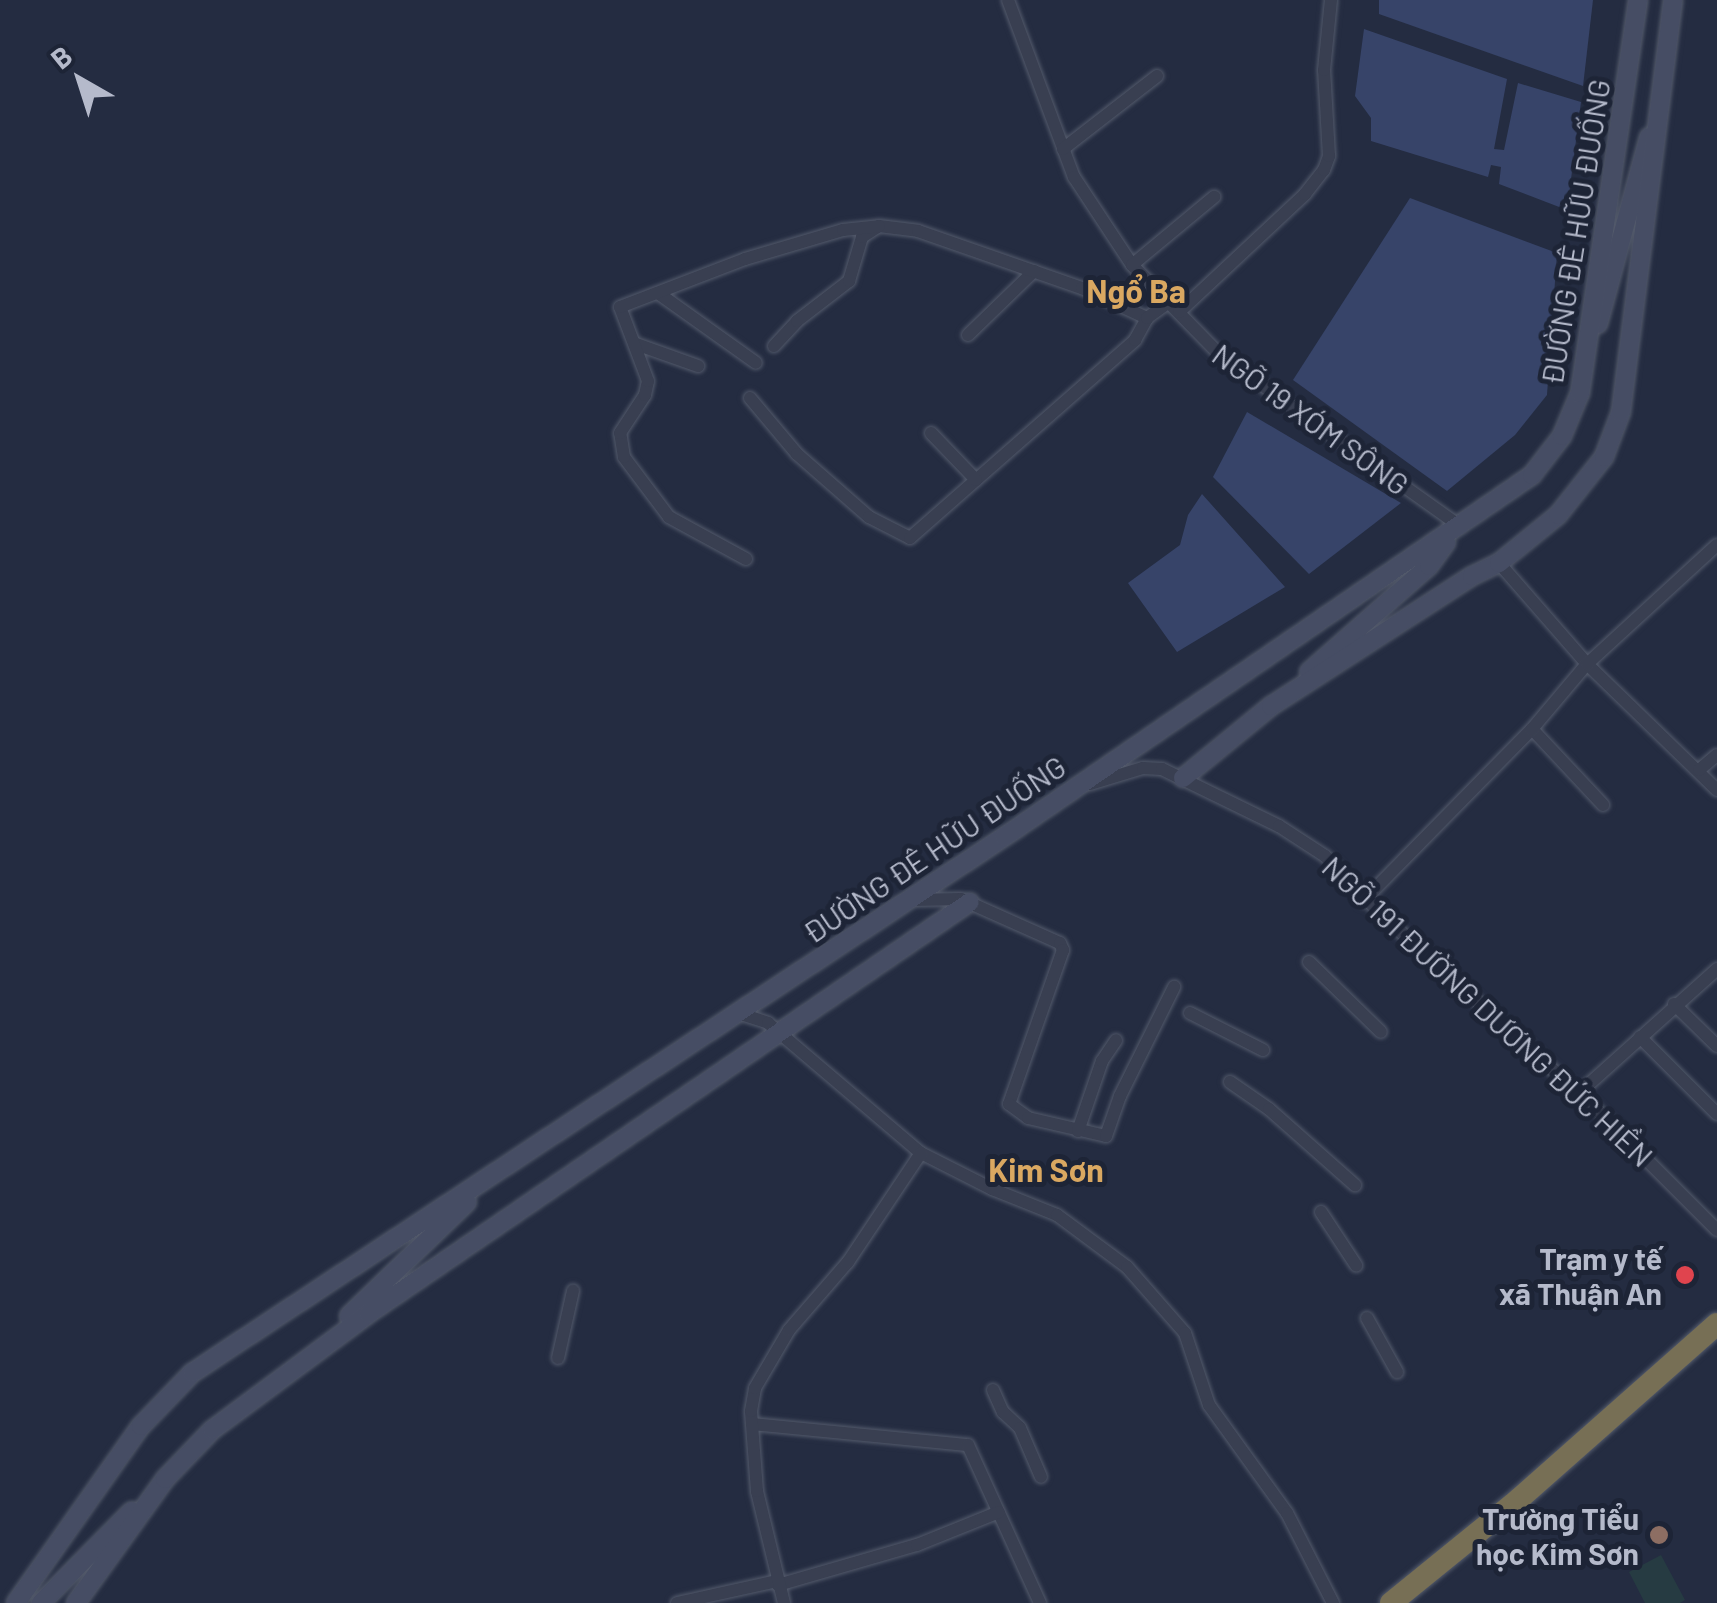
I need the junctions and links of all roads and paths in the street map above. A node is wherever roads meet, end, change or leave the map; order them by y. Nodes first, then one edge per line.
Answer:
1 (1008, 0) edge
2 (1331, 0) edge
3 (1638, 0) edge
4 (1673, 0) edge
5 (1157, 76) dead end
6 (1659, 110) junction
7 (1063, 149) junction
8 (1214, 197) dead end
9 (879, 226) junction
10 (1132, 265) junction
11 (1034, 271) junction
12 (658, 292) junction
13 (1174, 308) junction
14 (1147, 318) junction
15 (968, 335) dead end
16 (636, 344) junction
17 (774, 346) dead end
18 (756, 363) dead end
19 (698, 366) dead end
20 (1584, 372) junction
21 (750, 398) dead end
22 (932, 432) dead end
23 (976, 480) junction
24 (1456, 530) junction
25 (1717, 546) edge
26 (746, 559) dead end
27 (1499, 563) junction
28 (1587, 664) junction
29 (1271, 706) junction
30 (1532, 729) junction
31 (1717, 755) edge
32 (1699, 770) junction
33 (1183, 778) junction
34 (1078, 786) junction
35 (1717, 790) edge
36 (1603, 805) dead end
37 (1365, 899) junction
38 (910, 900) junction
39 (970, 902) junction
40 (1309, 962) dead end
41 (1717, 969) edge
42 (1174, 988) dead end
43 (767, 992) junction
44 (1674, 1004) junction
45 (738, 1013) junction
46 (1190, 1013) dead end
47 (774, 1028) junction
48 (1381, 1032) dead end
49 (1640, 1036) junction
50 (1116, 1040) dead end
51 (1717, 1046) edge
52 (1263, 1050) dead end
53 (1230, 1082) dead end
54 (1579, 1093) junction
55 (1717, 1114) edge
56 (1078, 1131) junction
57 (921, 1153) junction
58 (492, 1177) junction
59 (1355, 1185) dead end
60 (1321, 1212) dead end
61 (1717, 1230) edge
62 (1356, 1264) dead end
63 (573, 1291) dead end
64 (1367, 1318) dead end
65 (1717, 1324) edge
66 (558, 1358) dead end
67 (1397, 1372) dead end
68 (994, 1390) dead end
69 (753, 1424) junction
70 (212, 1430) junction
71 (1041, 1477) dead end
72 (165, 1480) junction
73 (1000, 1512) junction
74 (777, 1583) junction
75 (16, 1603) edge
76 (41, 1603) edge
77 (76, 1603) edge
78 (676, 1603) edge
79 (784, 1603) edge
80 (1040, 1603) edge
81 (1333, 1603) edge
82 (1391, 1603) edge

1 - 7 street, NGÕ 19 XÓM SÔNG
2 - 13 street
3 - 20 main road, ĐƯỜNG ĐÊ HỮU ĐUỐNG
4 - 6 main road
5 - 7 street
6 - 20 main road
6 - 27 main road
7 - 10 street, NGÕ 19 XÓM SÔNG
8 - 10 street
9 - 11 street
9 - 12 street
9 - 17 street
10 - 13 street, NGÕ 19 XÓM SÔNG
11 - 14 street
11 - 15 street
12 - 16 street
12 - 18 street
13 - 14 street
13 - 24 street, NGÕ 19 XÓM SÔNG
14 - 23 street
16 - 19 street
16 - 26 street
20 - 24 main road, ĐƯỜNG ĐÊ HỮU ĐUỐNG
21 - 23 street
22 - 23 street
24 - 29 main road
24 - 34 main road, ĐƯỜNG ĐÊ HỮU ĐUỐNG
25 - 28 street
27 - 28 street
27 - 29 main road
28 - 30 street
28 - 32 street
29 - 33 main road
30 - 36 street
30 - 37 street
31 - 32 street
32 - 35 street
33 - 34 street, NGÕ 191 ĐƯỜNG DƯƠNG ĐỨC HIỀN
33 - 37 street, NGÕ 191 ĐƯỜNG DƯƠNG ĐỨC HIỀN
34 - 38 main road, ĐƯỜNG ĐÊ HỮU ĐUỐNG
37 - 54 street, NGÕ 191 ĐƯỜNG DƯƠNG ĐỨC HIỀN
38 - 39 street
38 - 43 main road, ĐƯỜNG ĐÊ HỮU ĐUỐNG
39 - 47 main road
39 - 56 street
40 - 48 street
41 - 44 street
42 - 56 street
43 - 45 main road, ĐƯỜNG ĐÊ HỮU ĐUỐNG
43 - 47 street
44 - 49 street
44 - 51 street
45 - 47 street
45 - 58 main road, ĐƯỜNG ĐÊ HỮU ĐUỐNG
46 - 52 street
47 - 57 street
47 - 70 main road
49 - 54 street
49 - 55 street
50 - 56 street
53 - 59 street
54 - 61 street, NGÕ 191 ĐƯỜNG DƯƠNG ĐỨC HIỀN
57 - 69 street
57 - 81 street
58 - 70 main road
58 - 75 main road, ĐƯỜNG ĐÊ HỮU ĐUỐNG
60 - 62 street
63 - 66 street
64 - 67 street
65 - 82 highway
68 - 71 street
69 - 73 street
69 - 74 street
70 - 72 main road
72 - 76 main road
72 - 77 main road
73 - 74 street
73 - 80 street
74 - 78 street
74 - 79 street

